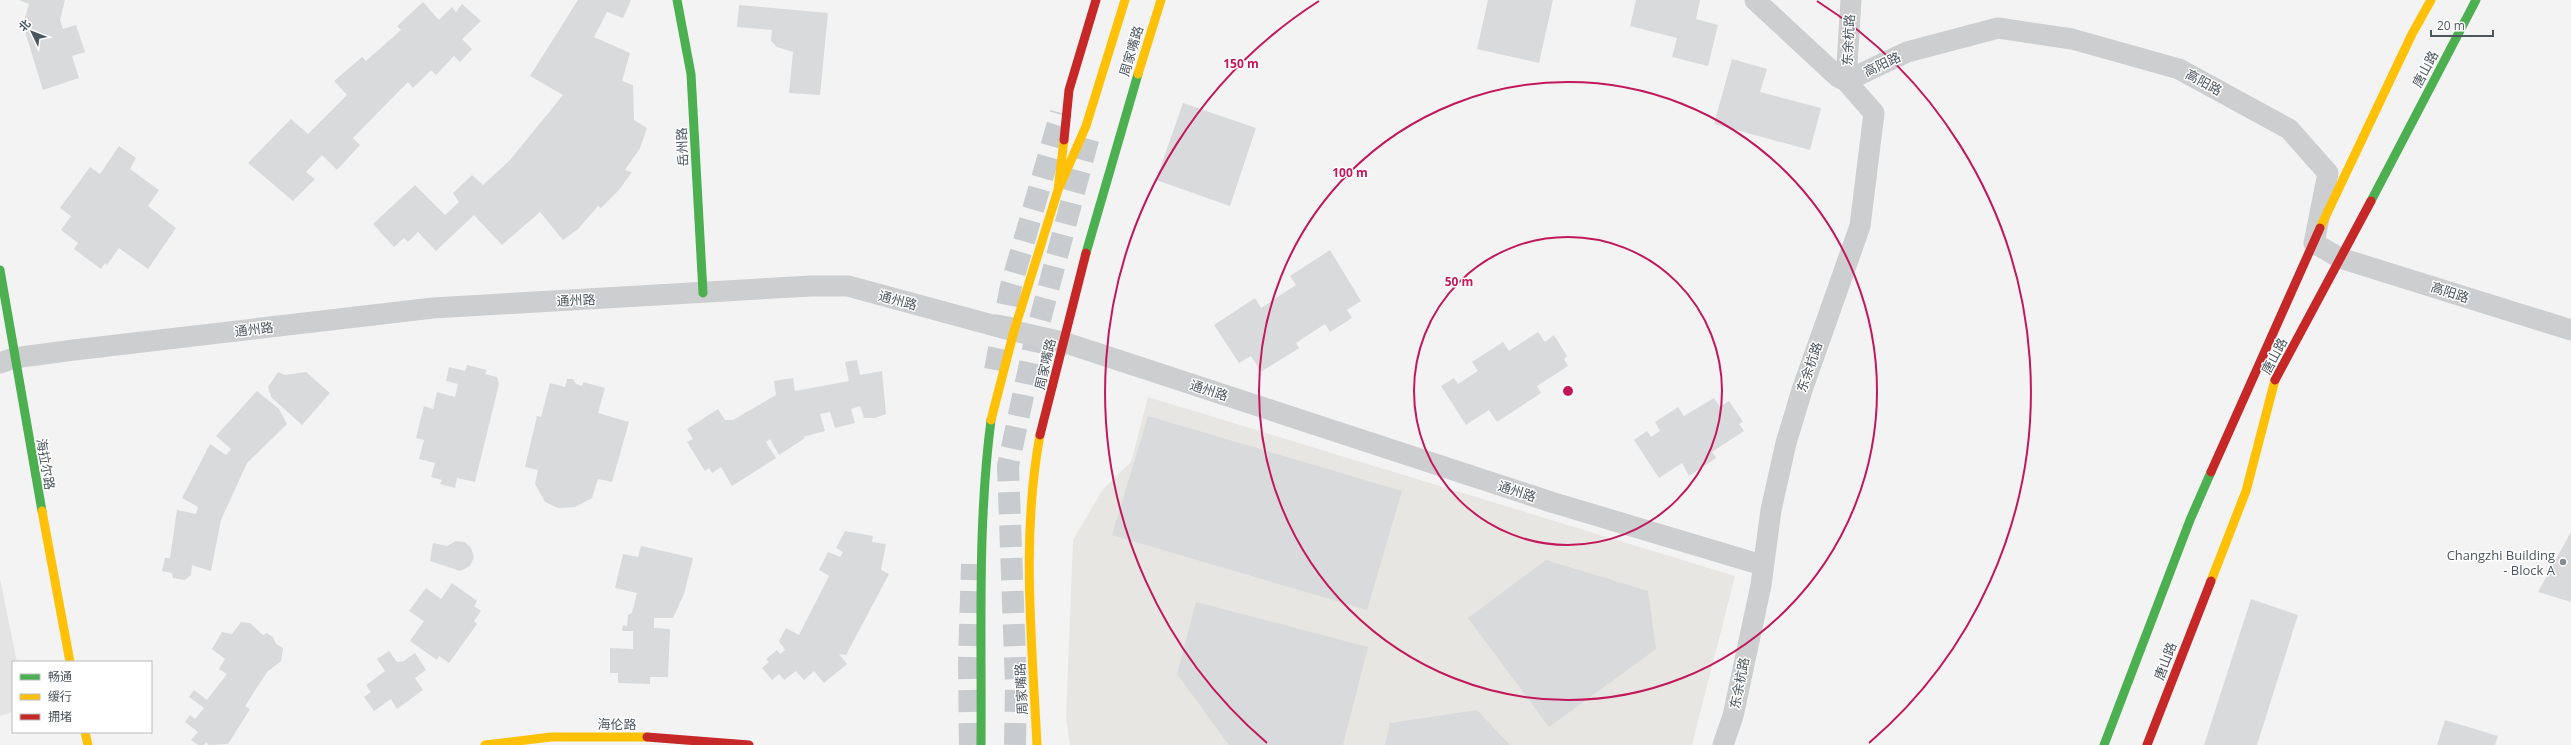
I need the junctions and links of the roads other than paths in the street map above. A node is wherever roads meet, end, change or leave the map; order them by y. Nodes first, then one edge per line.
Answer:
1 (677, 0) edge
2 (1096, 0) edge
3 (1125, 0) edge
4 (1161, 0) edge
5 (1755, 0) edge
6 (1851, 0) edge
7 (2431, 0) edge
8 (2476, 0) edge
9 (1846, 81) junction
10 (1058, 190) junction
11 (2314, 243) junction
12 (2340, 258) junction
13 (0, 270) edge
14 (703, 293) junction
15 (2571, 330) edge
16 (1014, 332) junction
17 (1063, 342) junction
18 (7, 360) edge
19 (1762, 565) junction
20 (70, 661) edge
21 (85, 733) edge
22 (88, 745) edge
23 (485, 745) edge
24 (749, 745) edge
25 (981, 745) edge
26 (1037, 745) edge
27 (1723, 745) edge
28 (2104, 745) edge
29 (2147, 745) edge

1 - 14 main road, 岳州路
2 - 10 main road
3 - 10 main road
4 - 17 main road, 周家嘴路
5 - 9 street
6 - 9 street, 东余杭路
7 - 11 main road, 唐山路
8 - 12 main road, 唐山路
9 - 11 street, 高阳路
9 - 19 street, 东余杭路
10 - 16 main road
11 - 12 street, 高阳路
11 - 28 main road, 唐山路
12 - 15 street, 高阳路
12 - 29 main road, 唐山路
13 - 18 main road, 海拉尔路
14 - 16 street, 通州路
14 - 18 street, 通州路
16 - 17 street, 通州路
16 - 25 main road
17 - 19 street, 通州路
17 - 26 main road, 周家嘴路
18 - 20 main road, 海拉尔路
19 - 27 street, 东余杭路
21 - 22 main road
23 - 24 main road, 海伦路

